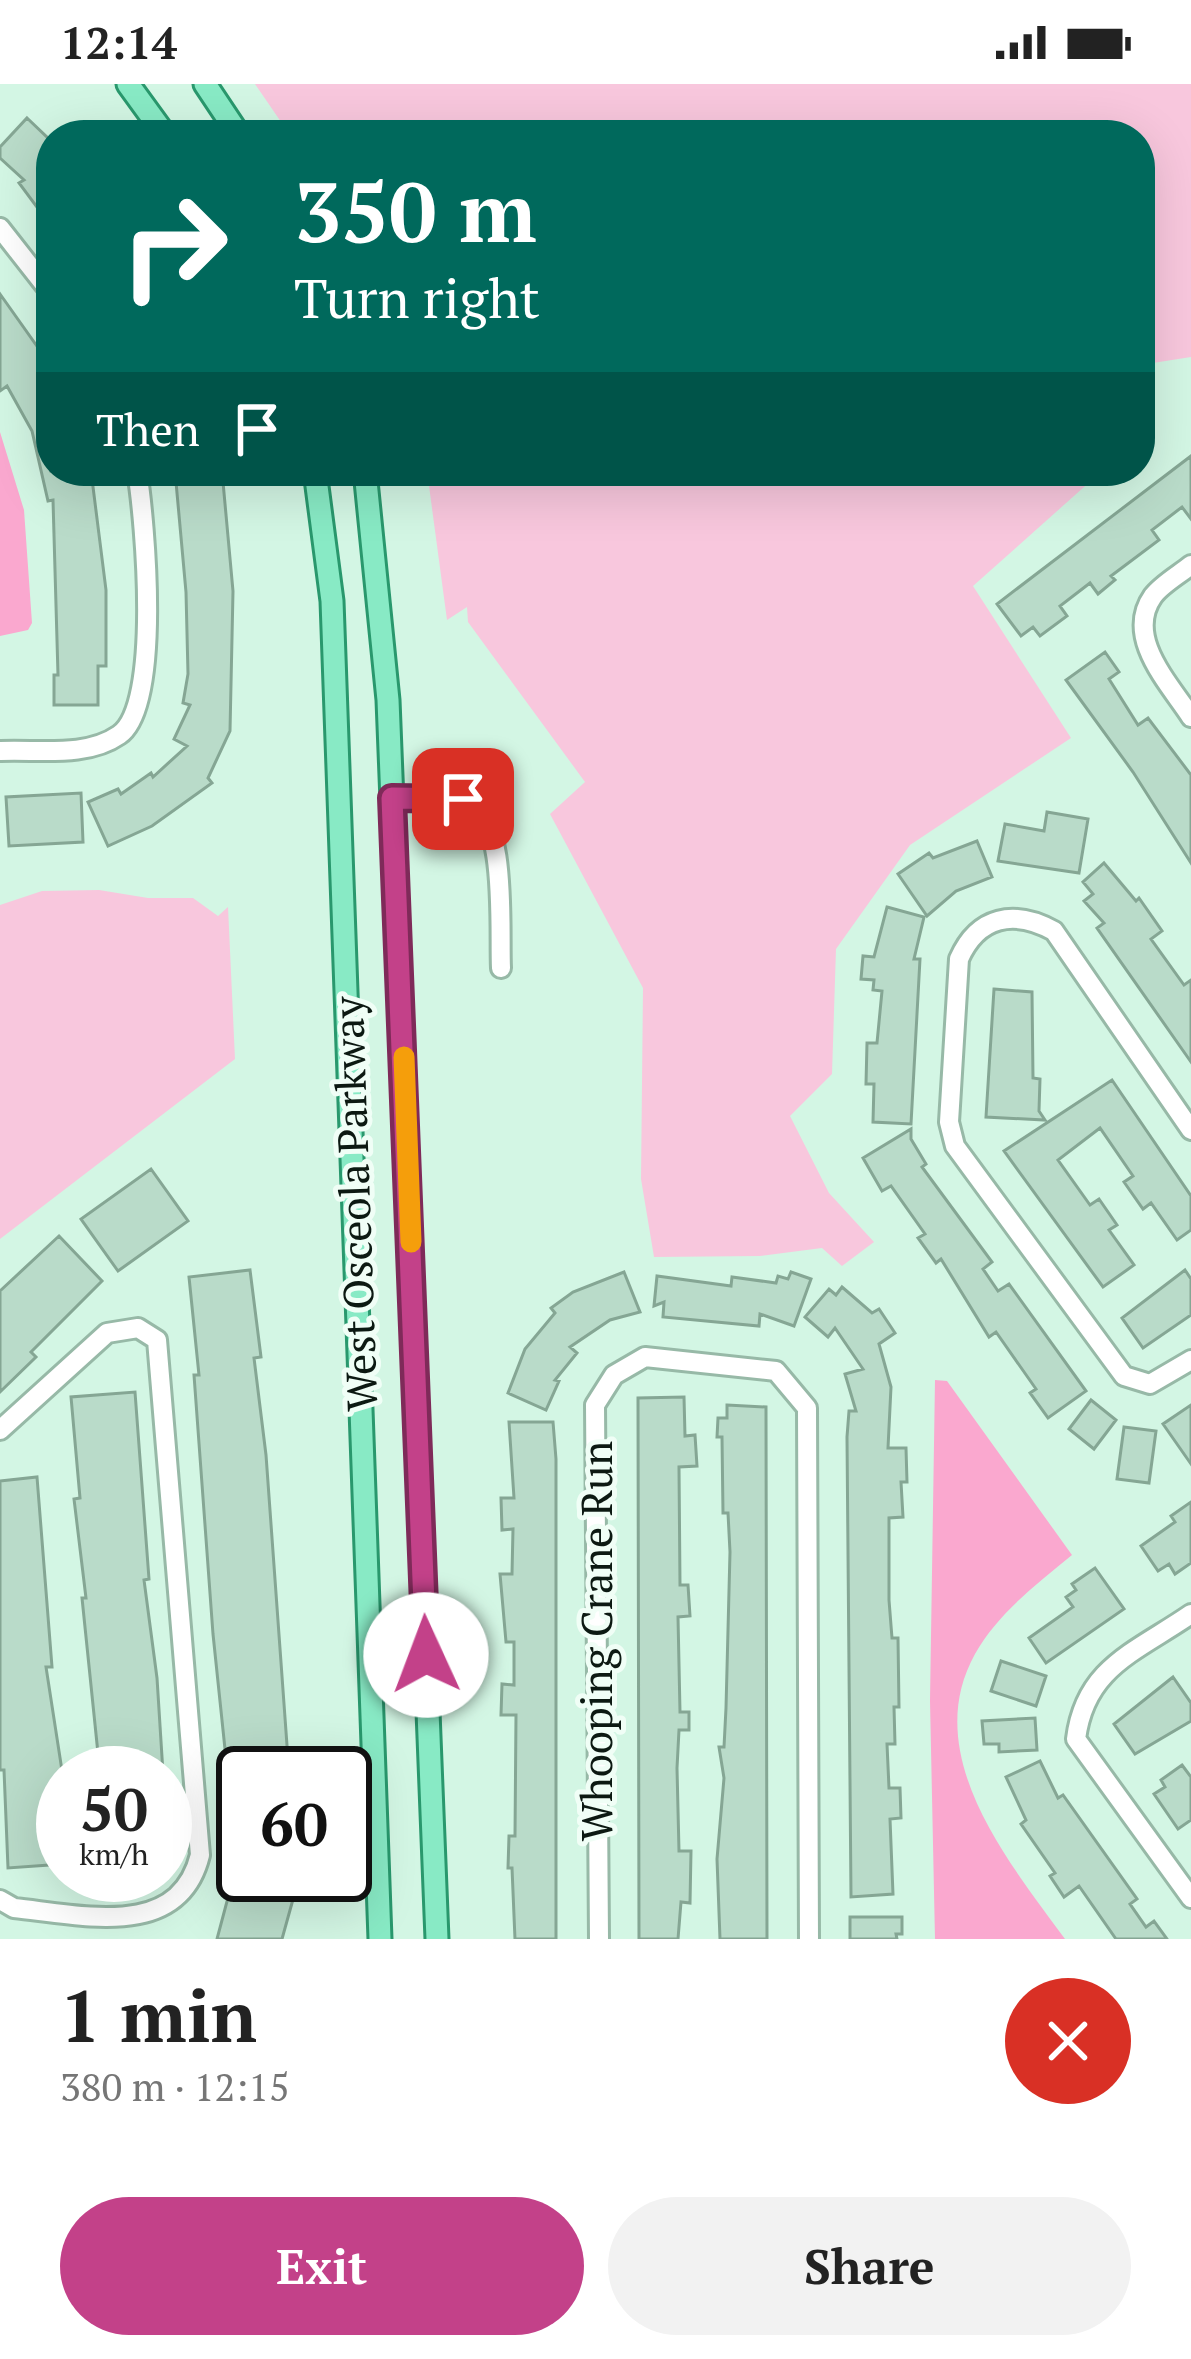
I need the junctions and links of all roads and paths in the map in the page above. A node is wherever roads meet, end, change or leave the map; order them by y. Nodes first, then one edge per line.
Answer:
1 (128, 84) edge
2 (205, 84) edge
3 (154, 120) edge
4 (229, 120) edge
5 (0, 228) edge
6 (36, 274) edge
7 (137, 486) edge
8 (317, 486) edge
9 (366, 486) edge
10 (1191, 565) edge
11 (1191, 717) edge
12 (0, 751) edge
13 (392, 798) junction
14 (501, 968) dead end
15 (1191, 1130) edge
16 (1191, 1360) edge
17 (0, 1430) edge
18 (1191, 1614) edge
19 (1184, 1873) edge
20 (1191, 1898) edge
21 (0, 1900) edge
22 (380, 1939) edge
23 (437, 1939) edge
24 (599, 1939) edge
25 (809, 1939) edge

1 - 3 main road
2 - 4 main road
5 - 6 street
7 - 12 street
8 - 22 main road, West Osceola Parkway
9 - 13 main road, West Osceola Parkway
10 - 11 street
13 - 14 street
13 - 23 main road, West Osceola Parkway
15 - 16 street
17 - 21 street
18 - 19 street
19 - 20 street
24 - 25 street, Whooping Crane Run

